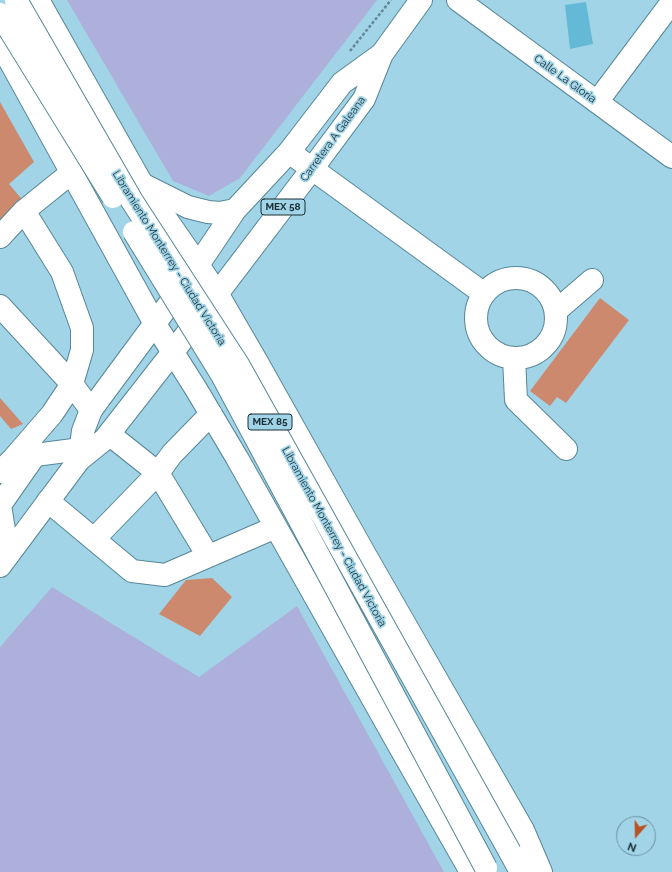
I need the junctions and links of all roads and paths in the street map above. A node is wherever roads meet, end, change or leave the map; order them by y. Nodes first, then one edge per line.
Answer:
1 (16, 0) edge
2 (38, 0) edge
3 (421, 0) edge
4 (458, 0) edge
5 (672, 2) edge
6 (0, 14) edge
7 (0, 43) edge
8 (382, 54) junction
9 (597, 102) junction
10 (289, 152) junction
11 (672, 158) edge
12 (312, 169) junction
13 (71, 172) junction
14 (142, 184) junction
15 (236, 210) junction
16 (24, 211) junction
17 (177, 234) junction
18 (0, 237) edge
19 (198, 265) junction
20 (124, 268) junction
21 (592, 280) dead end
22 (217, 293) junction
23 (483, 293) junction
24 (0, 306) edge
25 (556, 311) junction
26 (155, 324) junction
27 (173, 352) junction
28 (514, 358) junction
29 (257, 362) junction
30 (72, 384) junction
31 (196, 389) junction
32 (91, 410) junction
33 (211, 414) junction
34 (109, 434) junction
35 (566, 449) dead end
36 (80, 455) junction
37 (0, 472) edge
38 (158, 473) junction
39 (48, 501) junction
40 (276, 527) junction
41 (94, 539) junction
42 (208, 556) junction
43 (4, 561) edge
44 (482, 871) edge
45 (520, 872) edge
46 (541, 872) edge

1 - 45 main road, Libramiento Monterrey - Ciudad Victoria / MEX 85, bridge
2 - 14 main road
3 - 8 main road, Carretera A Galeana / MEX 58
4 - 9 main road, Calle La Gloria
5 - 9 main road
6 - 44 main road, Libramiento Monterrey - Ciudad Victoria / MEX 85, bridge
7 - 13 main road
8 - 10 main road, Carretera A Galeana / MEX 58
8 - 12 main road, Carretera A Galeana / MEX 58
9 - 11 main road, Calle La Gloria
10 - 12 main road
10 - 15 main road, Carretera A Galeana / MEX 58
12 - 22 main road, Carretera A Galeana / MEX 58
12 - 23 main road
13 - 16 main road
13 - 20 main road
14 - 15 main road
14 - 17 main road
15 - 19 main road, Carretera A Galeana / MEX 58
16 - 18 main road
16 - 30 main road
17 - 19 main road
17 - 20 main road
19 - 22 main road
19 - 26 main road, Carretera A Galeana / MEX 58
20 - 26 main road
21 - 25 main road
22 - 27 main road, Carretera A Galeana / MEX 58
22 - 29 main road
23 - 25 main road
23 - 28 main road
24 - 30 main road
25 - 28 main road
26 - 27 main road
26 - 32 main road, Carretera A Galeana
27 - 31 main road
27 - 34 main road, Carretera A Galeana
28 - 35 main road
29 - 31 main road
29 - 46 main road
30 - 32 main road
30 - 37 main road
31 - 33 main road
32 - 36 main road, Carretera A Galeana
33 - 38 main road
33 - 40 main road
34 - 36 main road, Carretera A Galeana
34 - 38 main road
36 - 39 main road
36 - 43 main road
38 - 41 main road
38 - 42 main road
39 - 41 main road
39 - 43 main road
40 - 42 main road
40 - 44 main road
41 - 42 main road

